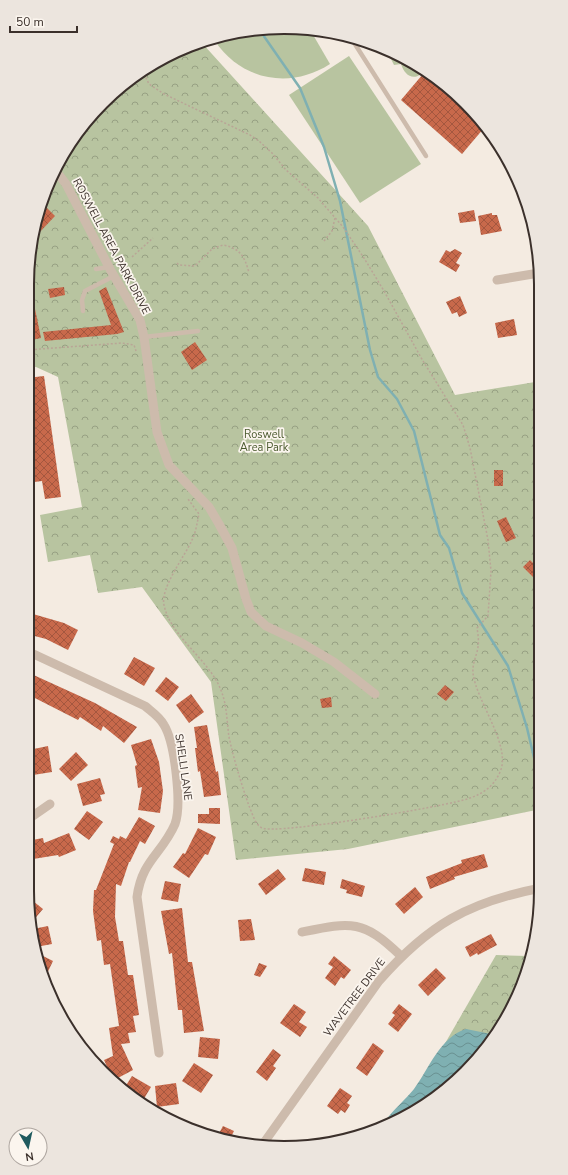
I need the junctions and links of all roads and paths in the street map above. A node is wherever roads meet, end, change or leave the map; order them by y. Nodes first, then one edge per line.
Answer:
1 (355, 45) edge
2 (145, 76) edge
3 (426, 156) dead end
4 (59, 175) edge
5 (335, 218) junction
6 (153, 238) dead end
7 (324, 242) dead end
8 (132, 257) dead end
9 (177, 263) dead end
10 (109, 267) junction
11 (96, 269) dead end
12 (249, 273) dead end
13 (533, 274) edge
14 (114, 276) junction
15 (497, 280) dead end
16 (82, 311) dead end
17 (198, 332) dead end
18 (144, 337) junction
19 (134, 345) dead end
20 (34, 349) edge
21 (199, 514) dead end
22 (34, 653) edge
23 (375, 694) dead end
24 (50, 804) dead end
25 (34, 815) edge
26 (534, 890) edge
27 (302, 932) dead end
28 (401, 956) junction
29 (159, 1053) dead end
30 (266, 1140) edge

1 - 3 lane
2 - 5 path
4 - 10 street, ROSWELL AREA PARK DRIVE
5 - 7 path
5 - 21 path
6 - 8 path
9 - 12 path
10 - 11 lane
10 - 14 street, ROSWELL AREA PARK DRIVE
13 - 15 street
14 - 16 lane
14 - 18 street, ROSWELL AREA PARK DRIVE
17 - 18 lane
18 - 23 street, ROSWELL AREA PARK DRIVE
19 - 20 path
22 - 29 street, SHELLI LANE
24 - 25 street
26 - 28 street, WAVETREE DRIVE
27 - 28 street
28 - 30 street, WAVETREE DRIVE

